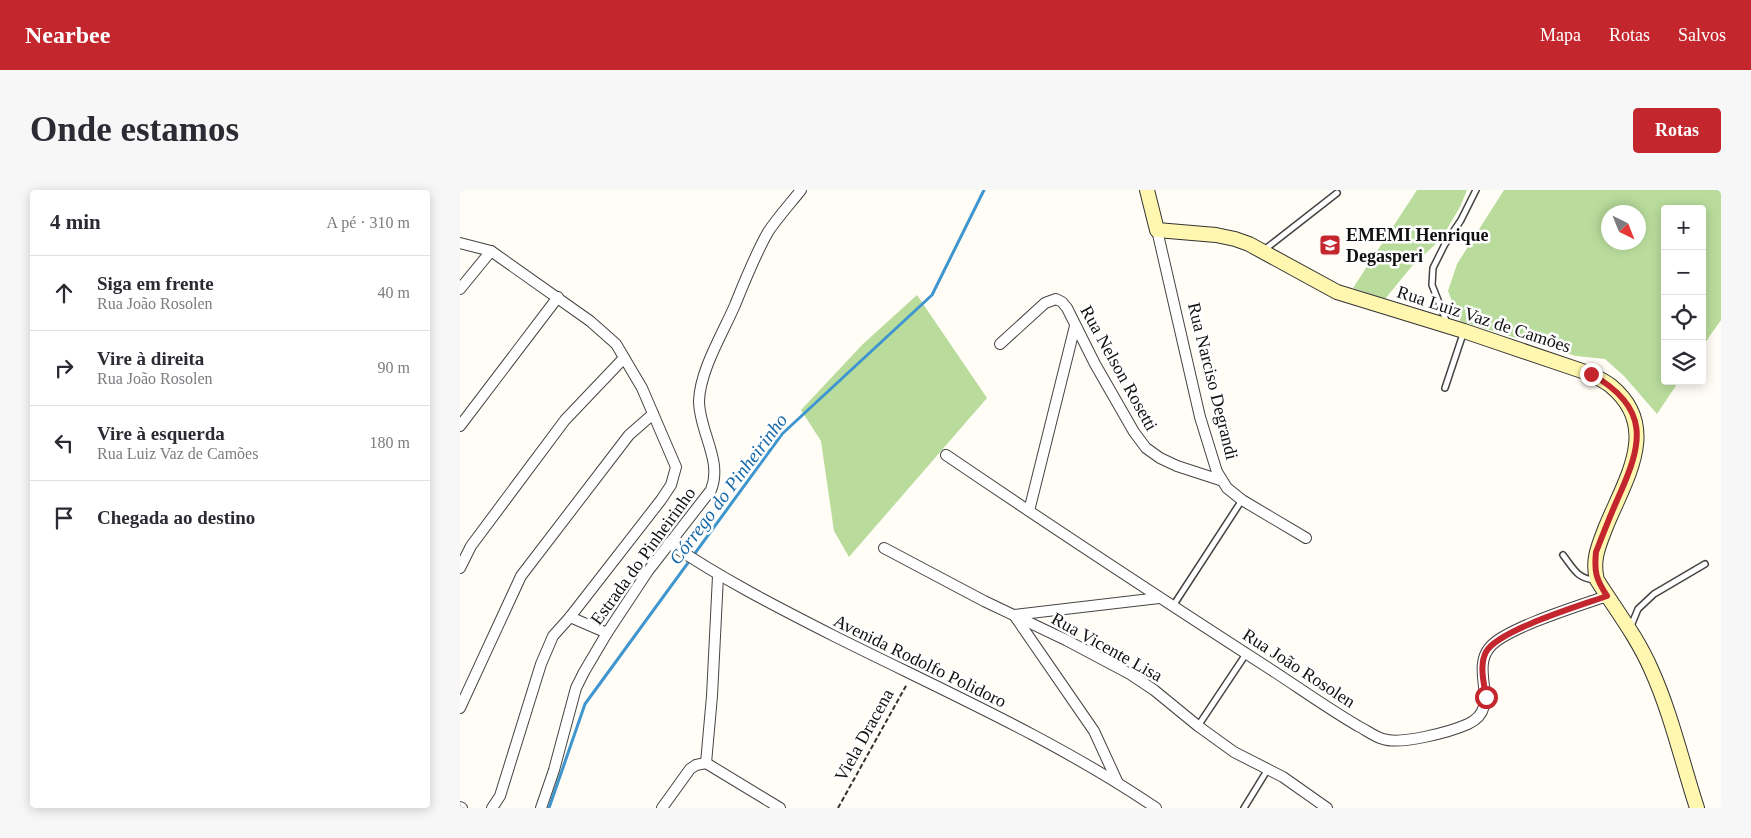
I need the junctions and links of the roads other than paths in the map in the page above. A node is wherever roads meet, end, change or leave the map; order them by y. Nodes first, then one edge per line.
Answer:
1 (801, 190) edge
2 (1147, 190) edge
3 (1476, 190) edge
4 (1337, 193) dead end
5 (1157, 230) junction
6 (460, 243) edge
7 (491, 251) junction
8 (1262, 251) junction
9 (460, 289) edge
10 (558, 297) junction
11 (1076, 326) junction
12 (1448, 326) junction
13 (1464, 331) junction
14 (1000, 344) dead end
15 (624, 358) junction
16 (1445, 388) dead end
17 (653, 414) junction
18 (460, 426) edge
19 (946, 455) dead end
20 (1220, 480) junction
21 (1242, 500) junction
22 (1029, 511) junction
23 (1306, 538) dead end
24 (670, 543) junction
25 (884, 548) dead end
26 (1563, 555) dead end
27 (1705, 564) dead end
28 (460, 568) edge
29 (718, 576) junction
30 (1597, 580) junction
31 (1607, 596) junction
32 (1159, 598) junction
33 (1173, 606) junction
34 (1014, 615) junction
35 (570, 617) junction
36 (1630, 628) junction
37 (607, 633) junction
38 (1246, 654) junction
39 (460, 708) edge
40 (1198, 726) junction
41 (706, 763) junction
42 (1268, 769) junction
43 (1117, 781) junction
44 (492, 808) edge
45 (540, 808) edge
46 (662, 808) edge
47 (780, 808) edge
48 (1156, 808) edge
49 (1244, 808) edge
50 (1327, 808) edge
51 (1697, 808) edge

1 - 24 street, Estrada do Pinheirinho
2 - 5 main road, Rua Narciso Degrandi
3 - 12 lane
4 - 8 lane
5 - 8 main road, Rua Luiz Vaz de Camões
5 - 20 street, Rua Narciso Degrandi
6 - 7 street
7 - 9 street
7 - 10 street
8 - 12 main road, Rua Luiz Vaz de Camões
10 - 15 street
10 - 18 street
11 - 14 street, Rua Nelson Rosetti
11 - 20 street, Rua Nelson Rosetti
11 - 22 street
12 - 13 main road, Rua Luiz Vaz de Camões
13 - 16 lane
13 - 30 main road, Rua Luiz Vaz de Camões
15 - 17 street
15 - 28 street
17 - 35 street
17 - 39 street
19 - 22 street, Rua João Rosolen
20 - 21 street, Rua Narciso Degrandi
21 - 23 street, Rua Narciso Degrandi
21 - 33 lane
22 - 32 street, Rua João Rosolen
24 - 29 street, Avenida Rodolfo Polidoro
24 - 37 street, Estrada do Pinheirinho
25 - 34 street, Rua Vicente Lisa
26 - 30 lane
27 - 36 lane
29 - 41 street
29 - 43 street, Avenida Rodolfo Polidoro
30 - 31 main road, Rua Luiz Vaz de Camões
31 - 36 main road, Rua Luiz Vaz de Camões
31 - 38 street, Rua João Rosolen
32 - 33 street, Rua João Rosolen
32 - 34 street
33 - 38 street, Rua João Rosolen
34 - 40 street, Rua Vicente Lisa
34 - 43 street
35 - 37 street
35 - 44 street
36 - 51 main road, Rua Luiz Vaz de Camões
37 - 45 street, Estrada do Pinheirinho
38 - 40 lane
40 - 42 street, Rua Vicente Lisa
41 - 46 street
41 - 47 street
42 - 49 lane
42 - 50 street, Rua Vicente Lisa
43 - 48 street, Avenida Rodolfo Polidoro

